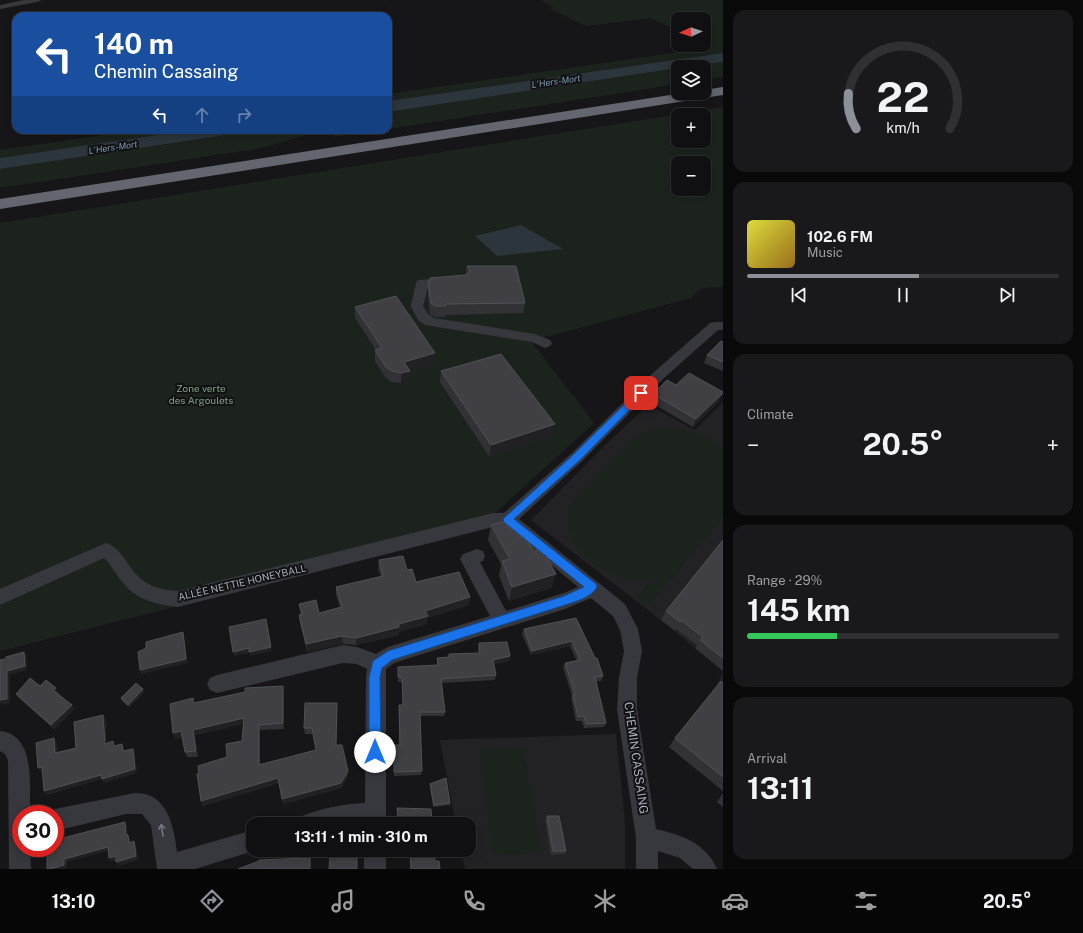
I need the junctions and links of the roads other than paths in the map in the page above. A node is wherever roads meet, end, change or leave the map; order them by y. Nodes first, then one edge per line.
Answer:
1 (37, 0) edge
2 (0, 6) edge
3 (723, 82) edge
4 (711, 84) edge
5 (671, 90) edge
6 (723, 91) edge
7 (392, 133) edge
8 (387, 134) edge
9 (0, 194) edge
10 (0, 204) edge
11 (462, 281) edge
12 (723, 326) edge
13 (545, 343) dead end
14 (508, 519) junction
15 (478, 556) dead end
16 (592, 587) junction
17 (0, 597) edge
18 (501, 620) junction
19 (377, 665) junction
20 (217, 684) dead end
21 (0, 741) edge
22 (19, 805) edge
23 (335, 817) edge
24 (368, 817) edge
25 (376, 817) edge
26 (64, 818) edge
27 (647, 838) junction
28 (246, 843) edge
29 (20, 857) edge
30 (375, 857) edge
31 (168, 867) edge
32 (20, 869) edge
33 (375, 869) edge
34 (648, 869) edge
35 (706, 869) edge

1 - 2 street
3 - 4 highway
5 - 7 highway
6 - 10 highway
8 - 9 highway
11 - 13 street
12 - 14 street
14 - 16 street, CHEMIN CASSAING
14 - 17 street, ALLÉE NETTIE HONEYBALL
15 - 18 street
16 - 18 street
16 - 27 street, CHEMIN CASSAING
18 - 19 street
19 - 20 street
19 - 25 street
21 - 22 street
23 - 24 street
31 -> 26 street
27 - 34 street, CHEMIN CASSAING
27 - 35 street
28 - 31 street
29 - 32 street
30 - 33 street

